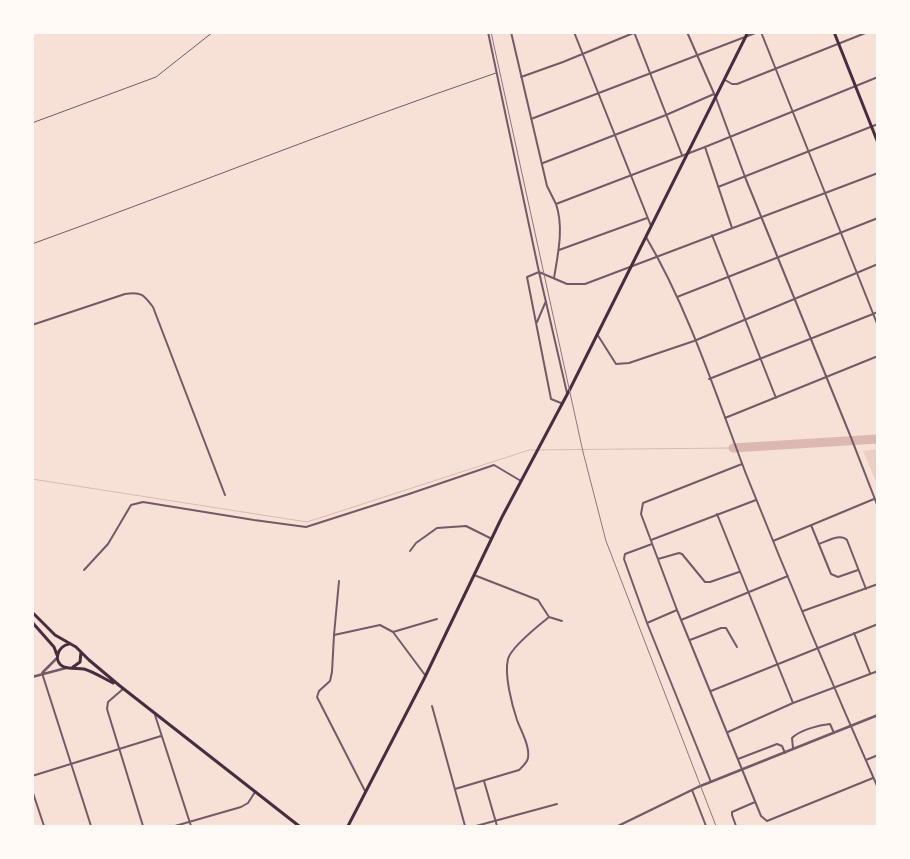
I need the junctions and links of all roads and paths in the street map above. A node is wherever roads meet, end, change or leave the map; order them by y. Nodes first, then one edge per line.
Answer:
1 (213, 32) edge
2 (488, 32) edge
3 (511, 32) edge
4 (574, 32) edge
5 (687, 32) edge
6 (748, 32) edge
7 (759, 32) edge
8 (834, 32) edge
9 (868, 32) edge
10 (635, 33) edge
11 (746, 38) junction
12 (838, 44) junction
13 (583, 53) junction
14 (696, 55) junction
15 (776, 69) junction
16 (497, 73) junction
17 (650, 74) junction
18 (521, 76) junction
19 (878, 77) edge
20 (725, 80) junction
21 (855, 86) junction
22 (598, 93) junction
23 (715, 96) junction
24 (792, 110) junction
25 (666, 115) junction
26 (531, 119) junction
27 (32, 123) edge
28 (878, 124) edge
29 (871, 127) junction
30 (614, 135) junction
31 (731, 136) junction
32 (878, 144) edge
33 (705, 147) junction
34 (808, 151) junction
35 (687, 153) junction
36 (682, 155) junction
37 (543, 163) junction
38 (878, 172) edge
39 (630, 176) junction
40 (745, 177) junction
41 (718, 187) junction
42 (825, 191) junction
43 (556, 204) junction
44 (762, 216) junction
45 (647, 218) junction
46 (878, 218) edge
47 (650, 226) junction
48 (732, 228) junction
49 (841, 232) junction
50 (712, 236) junction
51 (646, 237) junction
52 (32, 244) edge
53 (559, 250) junction
54 (658, 257) junction
55 (778, 257) junction
56 (878, 264) edge
57 (630, 268) junction
58 (539, 272) junction
59 (857, 272) junction
60 (729, 276) junction
61 (554, 278) junction
62 (677, 297) junction
63 (794, 298) junction
64 (546, 301) junction
65 (878, 312) edge
66 (873, 314) junction
67 (746, 320) junction
68 (537, 324) junction
69 (32, 326) edge
70 (878, 326) edge
71 (597, 334) junction
72 (810, 339) junction
73 (694, 341) junction
74 (878, 356) edge
75 (760, 358) junction
76 (709, 378) junction
77 (827, 378) junction
78 (567, 393) junction
79 (776, 398) junction
80 (562, 403) junction
81 (725, 418) junction
82 (742, 464) junction
83 (521, 481) junction
84 (225, 495) dead end
85 (874, 499) junction
86 (756, 500) junction
87 (877, 503) edge
88 (878, 507) edge
89 (717, 514) junction
90 (811, 525) junction
91 (492, 539) junction
92 (650, 540) junction
93 (773, 540) junction
94 (652, 544) junction
95 (819, 544) junction
96 (410, 552) dead end
97 (658, 559) junction
98 (84, 570) dead end
99 (858, 570) junction
100 (740, 572) junction
101 (474, 574) junction
102 (788, 576) junction
103 (339, 582) dead end
104 (878, 584) edge
105 (866, 589) junction
106 (749, 592) junction
107 (677, 610) junction
108 (803, 611) junction
109 (32, 612) edge
110 (549, 617) junction
111 (437, 619) dead end
112 (562, 620) dead end
113 (682, 620) junction
114 (32, 622) edge
115 (647, 623) junction
116 (878, 624) edge
117 (393, 632) junction
118 (854, 633) junction
119 (334, 634) junction
120 (690, 640) junction
121 (72, 645) junction
122 (737, 648) dead end
123 (817, 649) junction
124 (80, 652) junction
125 (58, 657) junction
126 (779, 665) junction
127 (69, 668) junction
128 (878, 671) edge
129 (42, 673) junction
130 (870, 674) junction
131 (425, 675) junction
132 (32, 677) edge
133 (122, 688) junction
134 (834, 689) junction
135 (711, 691) junction
136 (793, 703) junction
137 (432, 706) dead end
138 (155, 714) junction
139 (878, 715) edge
140 (850, 726) junction
141 (728, 732) junction
142 (834, 733) junction
143 (161, 736) junction
144 (794, 749) junction
145 (118, 750) junction
146 (785, 753) junction
147 (878, 756) edge
148 (738, 759) junction
149 (866, 760) junction
150 (72, 764) junction
151 (742, 770) junction
152 (32, 776) edge
153 (873, 778) junction
154 (484, 780) junction
155 (711, 782) junction
156 (878, 788) edge
157 (455, 789) junction
158 (32, 790) edge
159 (692, 790) junction
160 (255, 792) junction
161 (366, 793) junction
162 (755, 802) junction
163 (557, 804) dead end
164 (495, 821) junction
165 (190, 822) junction
166 (44, 826) edge
167 (91, 826) edge
168 (143, 826) edge
169 (175, 826) edge
170 (191, 826) edge
171 (299, 826) edge
172 (350, 826) edge
173 (465, 826) edge
174 (476, 826) edge
175 (496, 826) edge
176 (618, 826) edge
177 (706, 826) edge
178 (736, 826) edge

1 - 27 lane
2 - 16 street
3 - 18 street
4 - 13 street
5 - 14 street
6 - 11 main road
7 - 11 street
7 - 15 street
8 - 12 main road
9 - 12 street
10 - 13 street
10 - 17 street
11 - 14 street
11 - 20 main road
12 - 15 street
12 - 21 main road
13 - 18 street
13 - 22 street
14 - 17 street
14 - 23 street
15 - 20 street
15 - 24 street
16 - 52 lane
16 - 58 street
17 - 22 street
17 - 25 street
18 - 26 street
19 - 21 street
20 - 23 main road
21 - 24 street
21 - 29 main road
22 - 26 street
22 - 30 street
23 - 25 street
23 - 31 street
23 - 35 main road
24 - 31 street
24 - 34 street
25 - 30 street
25 - 36 street
26 - 37 street
28 - 29 street
29 - 32 main road
29 - 34 street
30 - 37 street
30 - 39 street
31 - 33 street
31 - 40 street
33 - 35 street
33 - 41 street
34 - 40 street
34 - 42 street
35 - 36 street
35 - 47 main road
36 - 39 street
37 - 43 street
38 - 42 street
39 - 43 street
39 - 45 street
40 - 41 street
40 - 44 street
41 - 48 street
42 - 44 street
42 - 49 street
43 - 53 street
44 - 48 street
44 - 55 street
45 - 47 street
45 - 53 street
46 - 49 street
47 - 51 main road
48 - 50 street
49 - 55 street
49 - 59 street
50 - 54 street
50 - 60 street
51 - 54 street
51 - 57 main road
53 - 61 street
54 - 57 street
54 - 62 street
55 - 60 street
55 - 63 street
56 - 59 street
57 - 61 street
57 - 71 main road
58 - 61 street
58 - 64 street
58 - 68 street
59 - 63 street
59 - 66 street
60 - 62 street
60 - 67 street
62 - 73 street
63 - 67 street
63 - 72 street
64 - 68 street
64 - 78 street
65 - 66 street
66 - 70 street
66 - 72 street
67 - 73 street
67 - 75 street
68 - 80 street
69 - 84 street
71 - 73 street
71 - 78 main road
72 - 75 street
72 - 77 street
73 - 76 street
74 - 77 street
75 - 76 street
75 - 79 street
76 - 81 street
77 - 79 street
77 - 85 street
78 - 80 main road
79 - 81 street
80 - 83 main road
81 - 82 street
82 - 86 street
82 - 92 street
83 - 91 main road
83 - 98 street
85 - 87 street
85 - 90 street
86 - 89 street
86 - 93 street
87 - 88 street
89 - 92 street
89 - 100 street
90 - 93 street
90 - 95 street
91 - 96 street
91 - 101 main road
92 - 94 street
93 - 102 street
94 - 97 street
94 - 115 street
95 - 99 street
95 - 99 street
97 - 100 street
97 - 107 street
99 - 105 street
100 - 106 street
101 - 110 street
101 - 131 main road
102 - 106 street
102 - 108 street
103 - 119 street
104 - 105 street
105 - 108 street
106 - 113 street
106 - 126 street
107 - 113 street
107 - 115 street
108 - 123 street
109 - 121 main road
110 - 112 street
110 - 154 street
111 - 117 street
113 - 120 street
114 - 125 main road
115 - 155 street
116 - 118 street
117 - 119 street
117 - 131 street
118 - 123 street
118 - 130 street
119 - 161 street
120 - 122 street
120 - 135 street
121 - 124 main road
121 - 125 main road
123 - 126 street
123 - 134 street
124 - 127 main road
124 - 133 main road
125 - 127 main road
125 - 129 street
126 - 135 street
126 - 136 street
127 - 129 street
127 - 133 main road
128 - 130 street
129 - 132 street
129 - 150 street
130 - 134 street
131 - 161 main road
133 - 138 main road
133 - 145 street
134 - 136 street
134 - 140 street
135 - 141 street
136 - 141 street
137 - 157 street
138 - 143 street
138 - 160 main road
139 - 140 street
140 - 142 street
140 - 149 street
141 - 148 street
142 - 144 street
142 - 144 street
143 - 145 street
143 - 165 street
144 - 146 street
145 - 150 street
145 - 168 street
146 - 148 street
146 - 151 street
147 - 149 street
148 - 151 street
149 - 153 street
150 - 152 street
150 - 167 street
151 - 155 street
151 - 162 street
153 - 156 street
153 - 162 street
154 - 157 street
154 - 164 street
155 - 159 street
157 - 173 street
158 - 166 street
159 - 176 street
159 - 177 street
160 - 165 street
160 - 171 main road
161 - 172 main road
162 - 178 street
163 - 164 street
164 - 174 street
164 - 175 street
165 - 169 street
165 - 170 street

